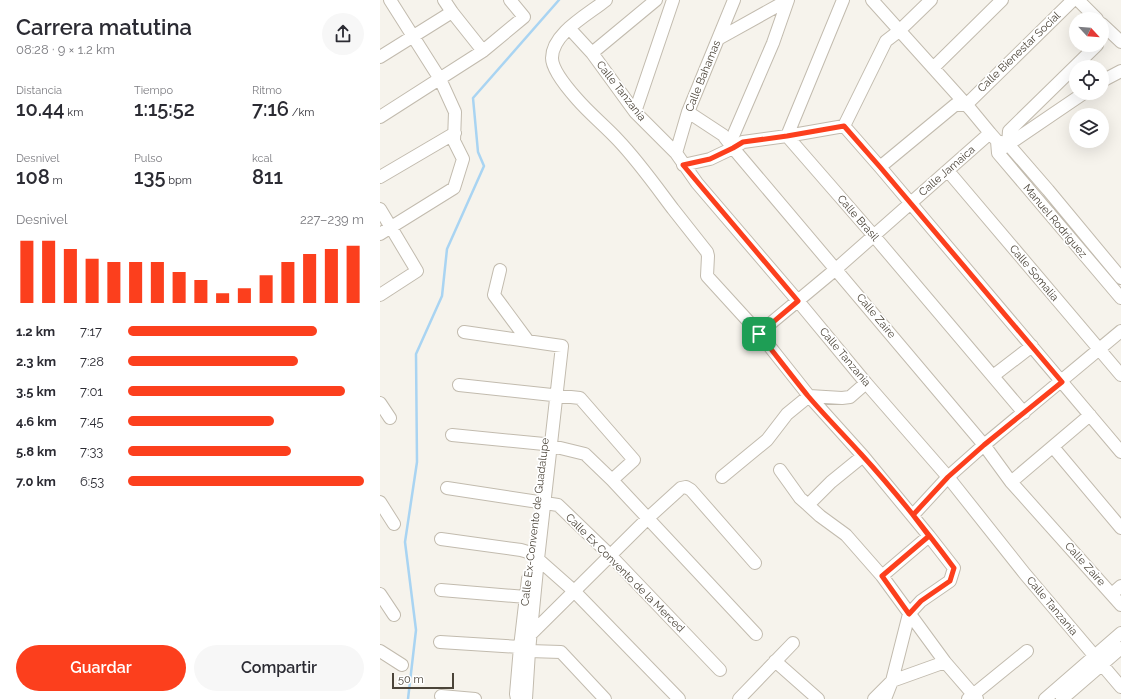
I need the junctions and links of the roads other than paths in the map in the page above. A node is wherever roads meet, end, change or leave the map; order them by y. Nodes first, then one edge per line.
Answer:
1 (390, 0) edge
2 (444, 0) edge
3 (510, 0) edge
4 (606, 0) edge
5 (656, 0) edge
6 (673, 0) edge
7 (734, 0) edge
8 (788, 0) edge
9 (843, 0) edge
10 (872, 0) edge
11 (931, 0) edge
12 (1002, 0) edge
13 (1073, 0) edge
14 (1078, 0) edge
15 (452, 12) junction
16 (1090, 12) edge
17 (570, 28) junction
18 (899, 31) junction
19 (1109, 34) edge
20 (413, 37) junction
21 (718, 39) junction
22 (1121, 42) edge
23 (483, 51) junction
24 (1090, 52) edge
25 (592, 53) junction
26 (380, 57) edge
27 (933, 68) junction
28 (1121, 71) edge
29 (1109, 78) edge
30 (440, 79) junction
31 (1071, 100) edge
32 (966, 105) junction
33 (635, 112) junction
34 (688, 112) junction
35 (380, 117) edge
36 (844, 126) junction
37 (455, 133) junction
38 (787, 136) junction
39 (998, 139) junction
40 (733, 148) junction
41 (676, 153) junction
42 (683, 165) junction
43 (880, 167) junction
44 (948, 171) junction
45 (380, 178) edge
46 (910, 203) junction
47 (380, 209) edge
48 (391, 227) junction
49 (380, 234) edge
50 (874, 236) junction
51 (836, 269) junction
52 (500, 270) dead end
53 (1121, 278) edge
54 (380, 295) edge
55 (1121, 298) edge
56 (798, 301) junction
57 (1121, 331) edge
58 (464, 332) dead end
59 (759, 334) junction
60 (528, 341) junction
61 (1032, 346) junction
62 (1099, 350) junction
63 (993, 376) junction
64 (1121, 376) edge
65 (1062, 382) junction
66 (866, 383) junction
67 (459, 385) dead end
68 (554, 394) junction
69 (809, 396) junction
70 (380, 403) edge
71 (1024, 413) junction
72 (1090, 415) junction
73 (390, 418) dead end
74 (452, 435) dead end
75 (548, 445) junction
76 (984, 445) junction
77 (1052, 447) junction
78 (1121, 452) edge
79 (863, 456) junction
80 (780, 470) dead end
81 (722, 477) dead end
82 (948, 477) junction
83 (612, 480) junction
84 (1011, 482) junction
85 (447, 488) dead end
86 (380, 502) edge
87 (541, 502) junction
88 (808, 505) junction
89 (913, 515) junction
90 (648, 518) junction
91 (394, 524) dead end
92 (1121, 528) edge
93 (929, 536) junction
94 (441, 539) dead end
95 (610, 555) junction
96 (535, 556) junction
97 (755, 563) dead end
98 (882, 576) junction
99 (1121, 586) edge
100 (441, 590) dead end
101 (574, 591) junction
102 (380, 594) edge
103 (1112, 594) junction
104 (530, 600) junction
105 (1121, 605) edge
106 (394, 614) dead end
107 (909, 614) junction
108 (1121, 633) edge
109 (531, 634) junction
110 (756, 634) dead end
111 (440, 642) dead end
112 (793, 642) dead end
113 (523, 646) junction
114 (1121, 648) edge
115 (1027, 651) dead end
116 (380, 652) edge
117 (1097, 660) junction
118 (775, 661) junction
119 (945, 662) junction
120 (402, 665) dead end
121 (720, 670) dead end
122 (892, 681) junction
123 (1121, 687) edge
124 (441, 696) dead end
125 (1062, 696) edge
126 (973, 698) edge
127 (475, 699) edge
128 (518, 699) edge
129 (526, 699) edge
130 (606, 699) edge
131 (679, 699) edge
132 (739, 699) edge
133 (818, 699) edge
134 (874, 699) edge
135 (885, 699) edge
136 (1044, 699) edge

1 - 20 street
2 - 15 street
3 - 23 street
4 - 17 street
5 - 25 street
6 - 33 street
7 - 21 street, Calle Bahamas
8 - 21 street
8 - 40 street
9 - 38 street
10 - 18 street, Manuel Rodríguez
11 - 18 street
12 - 27 street
13 - 32 street, Calle Bienestar Social
14 - 16 street
15 - 20 street
15 - 23 street
17 - 25 street, Calle Tanzania
17 - 59 street
18 - 27 street, Manuel Rodríguez
18 - 36 street
19 - 22 street
20 - 26 street
20 - 30 street
21 - 34 street, Calle Bahamas
23 - 30 street
24 - 39 street
25 - 33 street, Calle Tanzania
27 - 32 street, Manuel Rodríguez
28 - 29 street
30 - 35 street
30 - 37 street
31 - 39 street, Calle Jamaica
32 - 39 street, Manuel Rodríguez
32 - 43 street
33 - 41 street, Calle Tanzania
34 - 40 street, Calle Zaire
34 - 41 street, Calle Bahamas
36 - 38 street
36 - 43 street
37 - 45 street
37 - 48 street
38 - 40 street
38 - 50 street, Calle Brasil
39 - 44 street, Calle Jamaica
39 - 53 street, Manuel Rodríguez
39 - 55 street, Manuel Rodríguez
40 - 42 street
40 - 51 street, Calle Zaire
41 - 42 street, Calle Tanzania
42 - 56 street, Calle Tanzania
43 - 46 street
44 - 46 street, Calle Jamaica
44 - 62 street, Calle Somalia
46 - 50 street, Calle Jamaica
46 - 61 street
47 - 48 street
48 - 49 street
48 - 54 street
50 - 51 street, Calle Jamaica
50 - 63 street, Calle Brasil
51 - 56 street, Calle Jamaica
51 - 76 street, Calle Zaire
52 - 60 street
56 - 59 street, Calle Jamaica
56 - 66 street, Calle Tanzania
57 - 62 street
58 - 60 street
59 - 69 street
60 - 68 street, Calle Ex-Convento de Guadalupe
61 - 63 street
61 - 65 street
62 - 64 street, Calle Somalia
62 - 65 street
63 - 71 street, Calle Brasil
65 - 71 street
65 - 72 street
66 - 69 street
66 - 82 street, Calle Tanzania
67 - 68 street
68 - 75 street, Calle Ex-Convento de Guadalupe
68 - 83 street
69 - 79 street
69 - 81 street
70 - 73 street
71 - 76 street
72 - 77 street
72 - 78 street
74 - 75 street
75 - 83 street
75 - 87 street, Calle Ex-Convento de Guadalupe
76 - 82 street
76 - 84 street, Calle Zaire
77 - 84 street
77 - 92 street
79 - 88 street
79 - 89 street
80 - 88 street
82 - 89 street
82 - 117 street, Calle Tanzania
83 - 90 street
84 - 103 street, Calle Zaire
85 - 87 street, Calle Ex Convento de la Merced
86 - 91 street
87 - 95 street, Calle Ex Convento de la Merced
87 - 96 street, Calle Ex-Convento de Guadalupe
88 - 98 street
89 - 93 street
90 - 95 street
90 - 97 street
90 - 110 street
93 - 98 street
93 - 107 street
94 - 96 street
95 - 101 street
95 - 121 street, Calle Ex Convento de la Merced
96 - 101 street
96 - 104 street, Calle Ex-Convento de Guadalupe
98 - 107 street
99 - 103 street
100 - 104 street
101 - 109 street
101 - 131 street
102 - 106 street
103 - 105 street, Calle Zaire
104 - 109 street, Calle Ex-Convento de Guadalupe
104 - 113 street, Calle Ex-Convento de Guadalupe
107 - 119 street
107 - 122 street
108 - 117 street
109 - 113 street
111 - 113 street
112 - 118 street
113 - 128 street, Calle Ex-Convento de Guadalupe
113 - 129 street, Calle Ex-Convento de Guadalupe
113 - 130 street
114 - 117 street
115 - 126 street
116 - 120 street
117 - 123 street, Calle Tanzania
117 - 125 street
118 - 132 street
118 - 133 street
119 - 122 street
119 - 126 street
122 - 134 street
122 - 135 street
124 - 127 street
125 - 136 street

